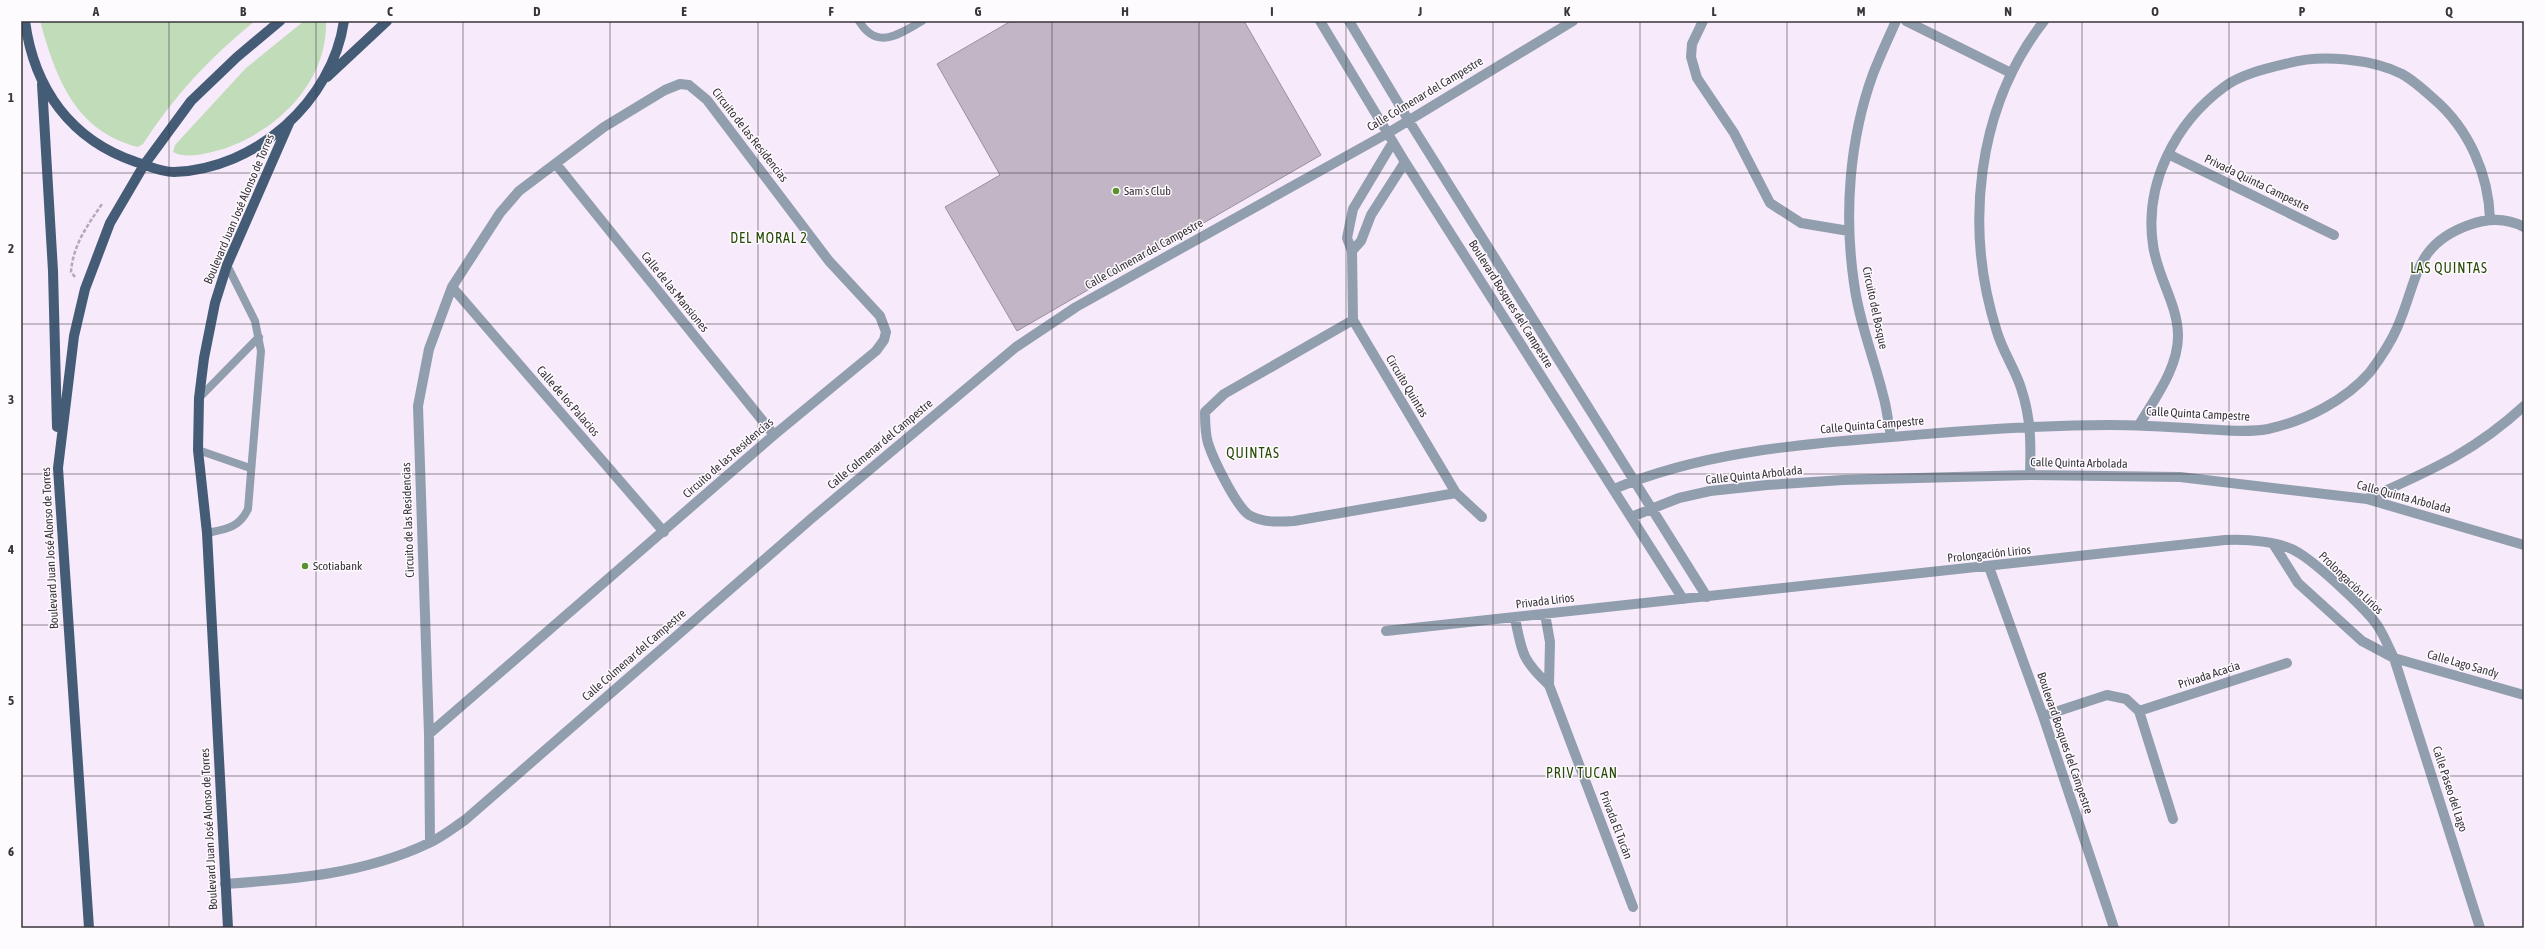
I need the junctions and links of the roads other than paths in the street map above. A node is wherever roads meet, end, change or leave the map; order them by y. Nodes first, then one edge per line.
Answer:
1 (25, 21) edge
2 (280, 21) edge
3 (344, 21) edge
4 (387, 21) edge
5 (859, 21) edge
6 (922, 21) edge
7 (1320, 21) edge
8 (1349, 21) edge
9 (1573, 21) edge
10 (1703, 21) edge
11 (1896, 21) edge
12 (1906, 21) edge
13 (2044, 21) edge
14 (2012, 73) junction
15 (41, 76) junction
16 (321, 83) junction
17 (290, 121) junction
18 (1409, 121) junction
19 (1388, 133) junction
20 (1393, 142) junction
21 (2168, 154) junction
22 (1405, 162) junction
23 (556, 164) junction
24 (144, 165) junction
25 (2490, 220) junction
26 (2524, 227) edge
27 (1849, 231) junction
28 (2334, 235) dead end
29 (1352, 251) junction
30 (227, 265) junction
31 (452, 287) junction
32 (1353, 320) junction
33 (259, 337) junction
34 (199, 398) junction
35 (2524, 406) edge
36 (2031, 425) junction
37 (2139, 425) junction
38 (774, 435) junction
39 (1891, 436) junction
40 (198, 450) junction
41 (58, 468) junction
42 (250, 468) junction
43 (2030, 475) junction
44 (1634, 481) junction
45 (1614, 489) junction
46 (1456, 493) junction
47 (2367, 498) junction
48 (1652, 508) junction
49 (1482, 517) dead end
50 (1631, 517) junction
51 (664, 532) junction
52 (207, 533) junction
53 (2274, 545) junction
54 (2524, 545) edge
55 (1989, 567) junction
56 (1707, 597) junction
57 (1683, 599) junction
58 (1545, 614) junction
59 (1515, 618) junction
60 (1386, 631) dead end
61 (2394, 658) junction
62 (2287, 663) dead end
63 (1549, 685) junction
64 (2524, 695) edge
65 (2139, 712) junction
66 (2043, 716) junction
67 (430, 734) junction
68 (2173, 819) dead end
69 (430, 842) junction
70 (225, 884) junction
71 (1633, 907) dead end
72 (89, 928) edge
73 (228, 928) edge
74 (2114, 928) edge
75 (2480, 928) edge

1 - 15 main road
2 - 24 main road, Boulevard Juan José Alonso de Torres
3 - 16 main road
4 - 16 main road
5 - 6 lane
7 - 19 street, Boulevard Bosques del Campestre
8 - 18 street, Boulevard Bosques del Campestre
9 - 18 street, Calle Colmenar del Campestre
10 - 27 street
11 - 27 street, Circuito del Bosque
12 - 14 street
13 - 14 street
14 - 36 street
15 - 24 main road
15 - 41 main road
16 - 17 main road
17 - 24 main road
17 - 30 main road, Boulevard Juan José Alonso de Torres
18 - 19 street, Calle Colmenar del Campestre
18 - 44 street, Boulevard Bosques del Campestre
19 - 20 street, Boulevard Bosques del Campestre
19 - 69 street, Calle Colmenar del Campestre
20 - 22 street, Boulevard Bosques del Campestre
20 - 29 street, Circuito Quintas
21 - 25 street, Calle Quinta Campestre
21 - 28 street, Privada Quinta Campestre
21 - 37 street, Calle Quinta Campestre
22 - 29 street
22 - 45 street, Boulevard Bosques del Campestre
23 - 31 street, Circuito de las Residencias
23 - 38 street, Calle de las Mansiones
23 - 38 street, Circuito de las Residencias
24 - 41 main road, Boulevard Juan José Alonso de Torres
25 - 26 street, Calle Quinta Campestre
25 - 37 street, Calle Quinta Campestre
27 - 39 street, Circuito del Bosque
29 - 32 street, Circuito Quintas
30 - 33 lane
30 - 34 main road, Boulevard Juan José Alonso de Torres
31 - 51 street, Calle de los Palacios
31 - 67 street, Circuito de las Residencias
32 - 46 street, Circuito Quintas
32 - 46 street
33 - 34 lane
33 - 42 lane
34 - 40 main road, Boulevard Juan José Alonso de Torres
35 - 47 street
36 - 37 street, Calle Quinta Campestre
36 - 39 street, Calle Quinta Campestre
36 - 43 street
38 - 51 street, Circuito de las Residencias
39 - 44 street, Calle Quinta Campestre
40 - 42 lane
40 - 52 main road, Boulevard Juan José Alonso de Torres
41 - 72 main road, Boulevard Juan José Alonso de Torres
42 - 52 lane
43 - 47 street, Calle Quinta Arbolada
43 - 48 street, Calle Quinta Arbolada
44 - 45 street, Calle Quinta Campestre
44 - 48 street, Boulevard Bosques del Campestre
45 - 50 street, Boulevard Bosques del Campestre
46 - 49 street, Circuito Quintas
47 - 54 street, Calle Quinta Arbolada
48 - 50 street, Calle Quinta Arbolada
48 - 56 street, Boulevard Bosques del Campestre
50 - 57 street, Boulevard Bosques del Campestre
51 - 67 street, Circuito de las Residencias
52 - 70 main road, Boulevard Juan José Alonso de Torres
53 - 55 street, Prolongación Lirios
53 - 61 street
53 - 61 street, Prolongación Lirios
55 - 56 street, Prolongación Lirios
55 - 66 street, Boulevard Bosques del Campestre
56 - 57 street, Privada Lirios
57 - 58 street, Privada Lirios
58 - 59 street, Privada Lirios
58 - 63 street, Privada El Tucán
59 - 60 street, Privada Lirios
59 - 63 street, Privada El Tucán
61 - 64 street, Calle Lago Sandy
61 - 75 street, Calle Paseo del Lago
62 - 65 street, Privada Acacia
63 - 71 street, Privada El Tucán
65 - 66 street
65 - 68 street
66 - 74 street, Boulevard Bosques del Campestre
67 - 69 street, Circuito de las Residencias
69 - 70 street, Calle Colmenar del Campestre
70 - 73 main road, Boulevard Juan José Alonso de Torres

